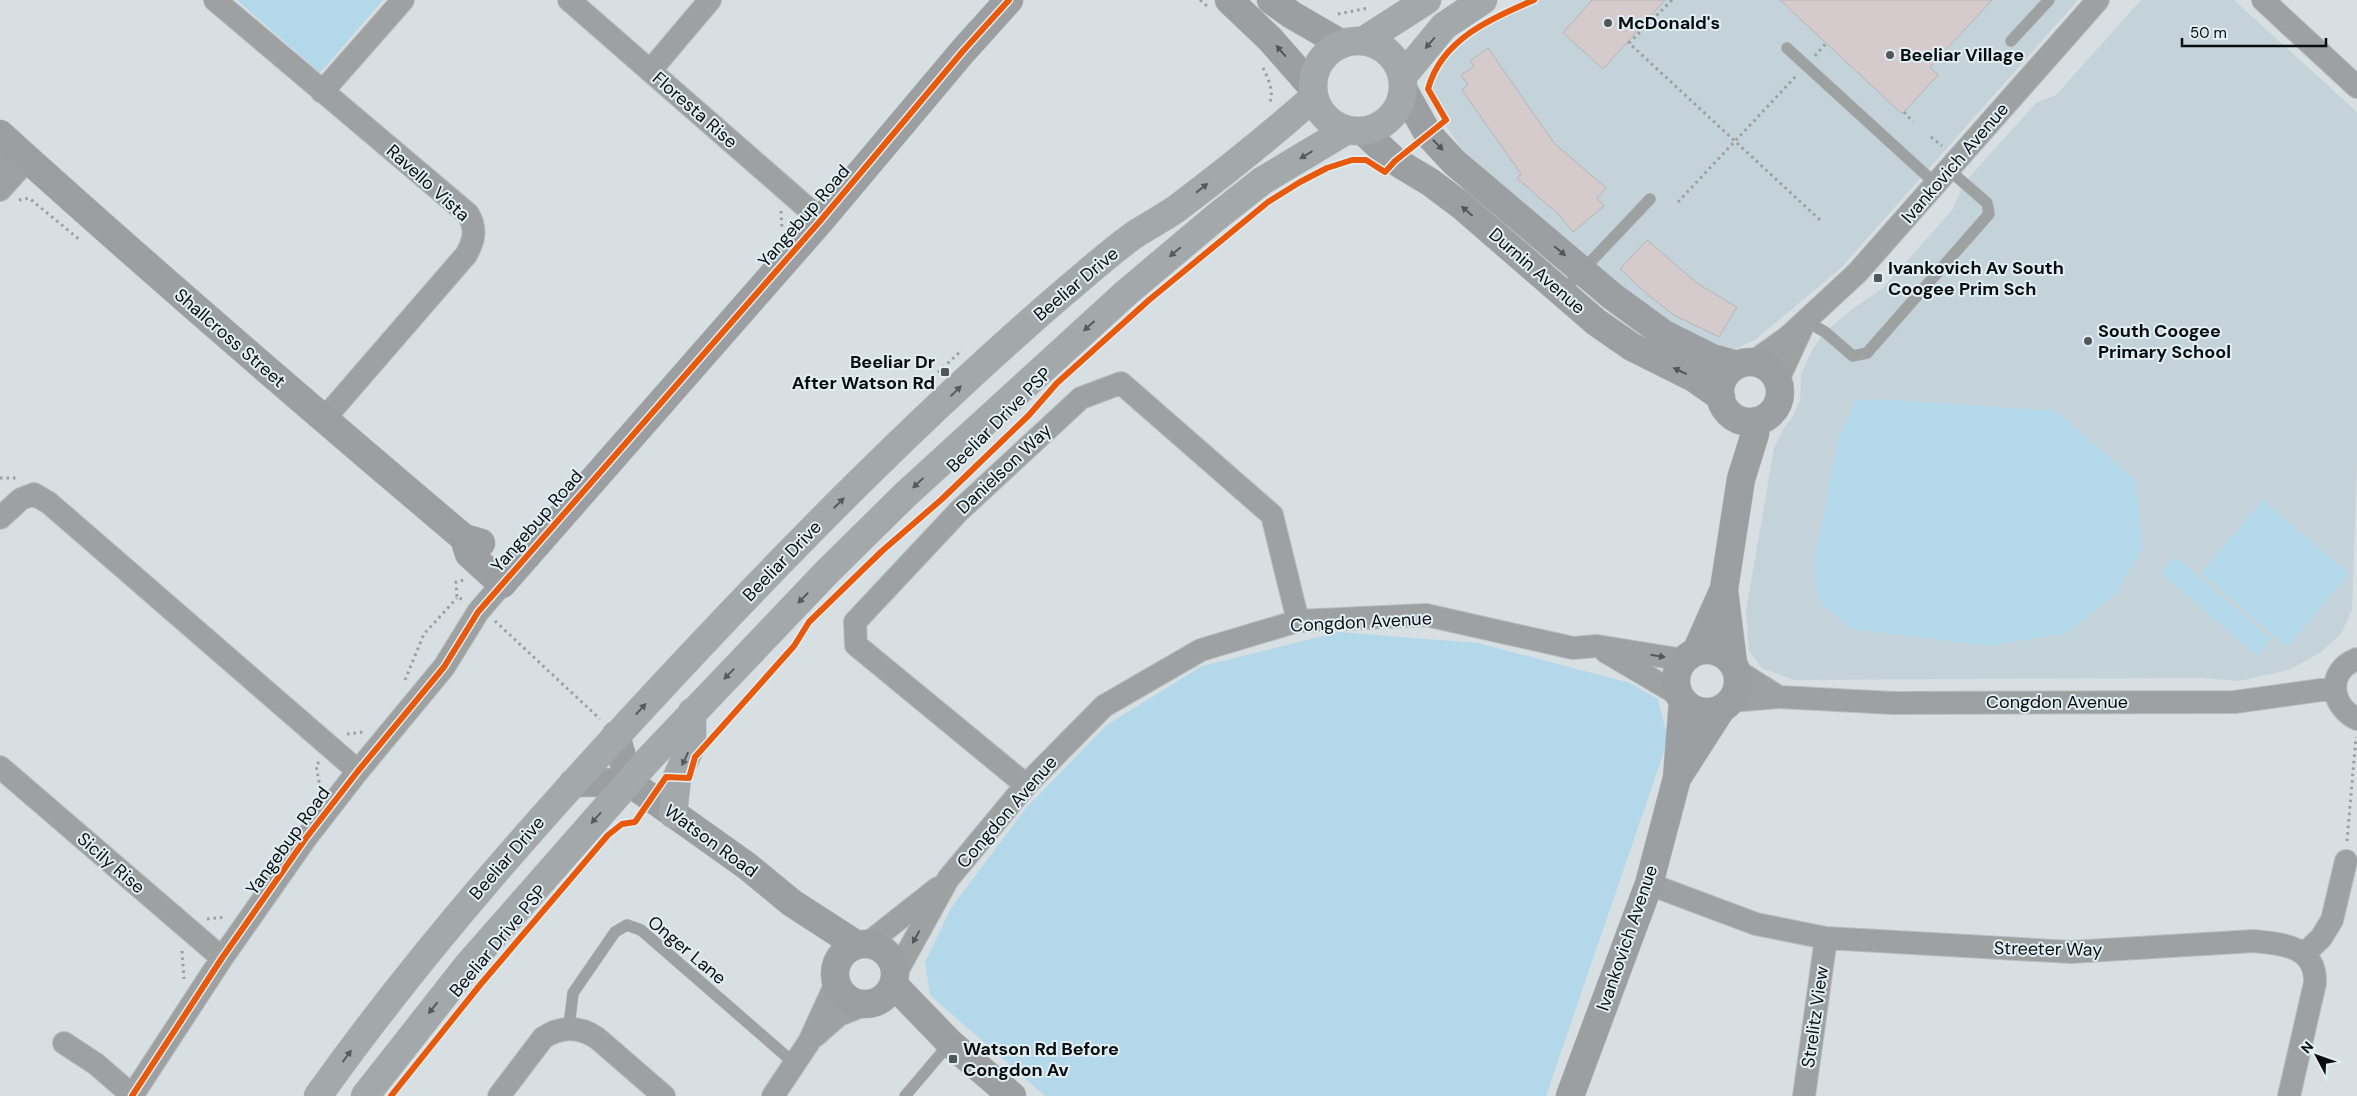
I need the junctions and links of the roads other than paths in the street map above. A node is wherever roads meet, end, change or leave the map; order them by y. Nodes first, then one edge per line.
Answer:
1 (214, 0) edge
2 (404, 0) edge
3 (569, 0) edge
4 (710, 0) edge
5 (1009, 0) edge
6 (1229, 0) edge
7 (1272, 0) edge
8 (1427, 0) edge
9 (1483, 0) edge
10 (2049, 0) edge
11 (2098, 0) edge
12 (2263, 0) edge
13 (2011, 41) dead end
14 (1353, 43) junction
15 (1788, 48) dead end
16 (650, 71) junction
17 (1402, 83) junction
18 (2357, 87) edge
19 (322, 92) junction
20 (1314, 92) junction
21 (1355, 130) junction
22 (11, 152) edge
23 (1945, 168) junction
24 (5, 196) edge
25 (1650, 199) dead end
26 (822, 220) junction
27 (1583, 270) junction
28 (1561, 293) junction
29 (1806, 321) junction
30 (1745, 363) junction
31 (1778, 380) junction
32 (1725, 405) junction
33 (324, 420) junction
34 (1756, 421) junction
35 (1741, 478) junction
36 (0, 518) edge
37 (464, 538) junction
38 (508, 576) junction
39 (1724, 589) junction
40 (1298, 621) junction
41 (1597, 646) junction
42 (1690, 656) junction
43 (2357, 659) edge
44 (1734, 667) junction
45 (2335, 688) junction
46 (1779, 697) junction
47 (1681, 698) junction
48 (1727, 705) junction
49 (692, 712) junction
50 (2357, 727) edge
51 (610, 728) junction
52 (0, 768) edge
53 (358, 771) junction
54 (1677, 778) junction
55 (629, 782) junction
56 (573, 784) junction
57 (1026, 785) junction
58 (673, 814) junction
59 (2346, 861) road end
60 (948, 880) junction
61 (1649, 884) junction
62 (792, 903) junction
63 (1826, 938) junction
64 (862, 945) junction
65 (2304, 954) junction
66 (222, 958) junction
67 (836, 973) junction
68 (894, 980) junction
69 (869, 1004) junction
70 (571, 1028) junction
71 (941, 1034) junction
72 (809, 1042) junction
73 (64, 1043) dead end
74 (794, 1063) junction
75 (133, 1096) edge
76 (318, 1096) edge
77 (365, 1096) edge
78 (499, 1096) edge
79 (664, 1096) edge
80 (773, 1096) edge
81 (905, 1096) edge
82 (1012, 1096) edge
83 (1570, 1096) edge
84 (1804, 1096) edge
85 (2289, 1096) edge

1 - 19 street, Ravello Vista
2 - 19 street
3 - 16 street, Floresta Rise
4 - 16 street
5 - 26 street, Yangebup Road
20 -> 6 street
7 - 14 street
8 - 14 highway
9 -> 17 highway
10 - 13 lane
11 - 23 street, Ivankovich Avenue
12 - 18 street
14 - 17 highway
14 - 20 highway
15 - 23 lane
16 - 26 street, Floresta Rise
17 - 21 highway
17 -> 27 street, Durnin Avenue
19 - 33 street, Ravello Vista
20 - 21 highway
51 -> 20 highway, Beeliar Drive
28 -> 21 street, Durnin Avenue
21 -> 49 highway
22 - 24 street
22 - 33 street, Shallcross Street
23 - 29 street, Ivankovich Avenue
23 - 29 lane
25 - 27 lane
26 - 38 street, Yangebup Road
27 - 28 lane
27 - 30 street, Durnin Avenue
32 -> 28 street, Durnin Avenue
29 - 30 street, Ivankovich Avenue
29 - 31 street, Ivankovich Avenue
30 - 31 street
30 - 32 street
31 - 34 street
32 - 34 street
32 - 35 street
33 - 37 street, Shallcross Street
34 - 35 street
35 - 39 street
36 - 53 street
37 - 38 street, Shallcross Street
37 - 38 street, Shallcross Street
38 - 53 street, Yangebup Road
39 - 42 street
39 - 44 street
40 - 41 street, Congdon Avenue
40 - 57 street, Congdon Avenue
40 - 57 street, Danielson Way
41 -> 42 street, Congdon Avenue
41 - 47 street
42 - 44 street
42 - 47 street
43 - 45 street
44 - 46 street, Congdon Avenue
44 - 48 street
45 - 46 street, Congdon Avenue
45 - 50 street
46 - 48 street, Congdon Avenue
47 - 48 street
47 - 54 street, Ivankovich Avenue
48 - 54 street, Ivankovich Avenue
49 - 55 highway
49 -> 58 highway
51 - 55 street
51 - 56 highway, Beeliar Drive
52 - 66 street, Sicily Rise
53 - 66 street, Yangebup Road
54 - 61 street, Ivankovich Avenue
55 - 56 street
55 - 58 street, Watson Road
55 -> 77 highway
76 -> 56 highway, Beeliar Drive
57 - 60 street, Congdon Avenue
58 - 62 street, Watson Road
59 - 65 street
60 - 64 street, Congdon Avenue
60 -> 68 street, Congdon Avenue
61 - 63 street, Streeter Way
61 - 83 street, Ivankovich Avenue
62 - 64 street, Watson Road
62 - 67 street, Watson Road
63 - 65 street, Streeter Way
63 - 84 street, Strelitz View
64 - 67 street
64 - 68 street
65 - 85 street
66 - 75 street, Yangebup Road
67 - 69 street
67 - 72 street
68 - 69 street
68 - 71 street
69 - 71 street
69 - 72 street
70 - 74 lane, Onger Lane
70 - 78 street
70 - 79 street
71 - 81 lane
71 - 82 street
72 - 74 street
73 - 75 street
74 - 80 street

